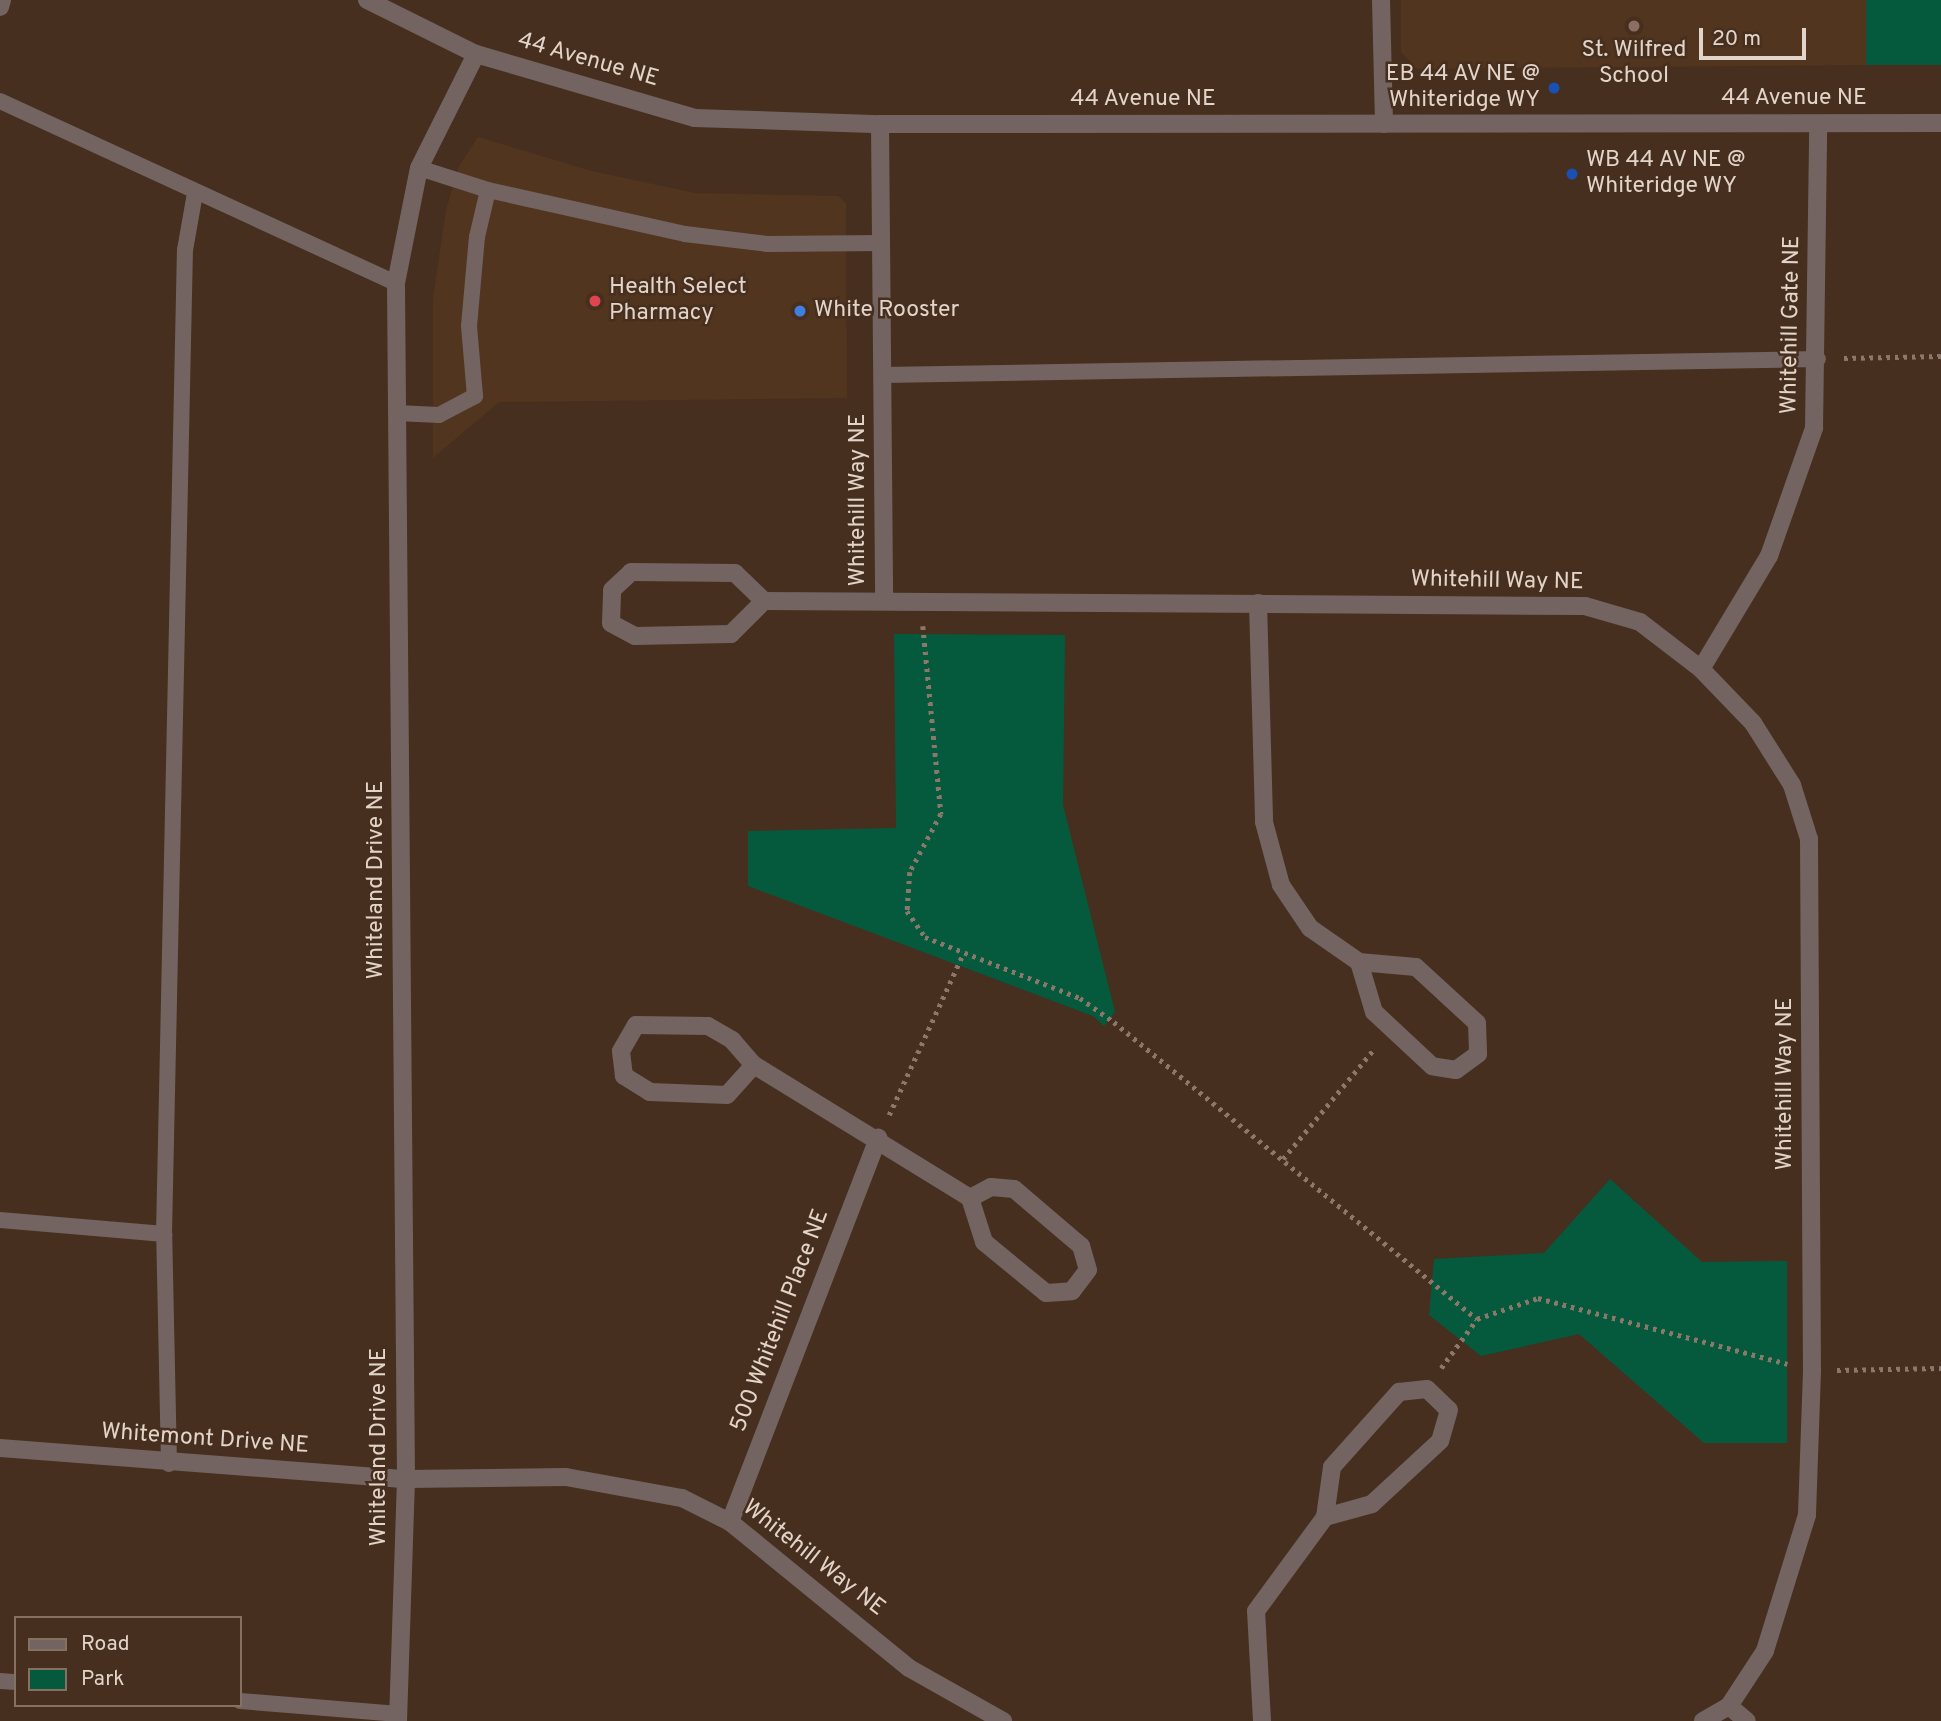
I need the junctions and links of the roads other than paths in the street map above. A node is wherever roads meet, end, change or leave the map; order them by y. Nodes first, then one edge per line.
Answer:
1 (2, 0) edge
2 (367, 0) edge
3 (1381, 0) edge
4 (0, 7) edge
5 (476, 54) junction
6 (0, 101) edge
7 (1941, 123) edge
8 (880, 124) junction
9 (1384, 124) junction
10 (1818, 124) junction
11 (419, 168) junction
12 (488, 190) junction
13 (195, 193) junction
14 (882, 243) junction
15 (396, 284) junction
16 (1818, 359) junction
17 (883, 375) junction
18 (397, 413) junction
19 (764, 601) junction
20 (884, 601) junction
21 (1258, 603) junction
22 (1701, 668) junction
23 (1359, 962) junction
24 (754, 1065) junction
25 (878, 1138) junction
26 (970, 1198) junction
27 (0, 1220) edge
28 (164, 1234) junction
29 (0, 1448) edge
30 (169, 1464) junction
31 (406, 1479) junction
32 (1325, 1517) junction
33 (730, 1522) junction
34 (242, 1701) edge
35 (1730, 1706) junction
36 (398, 1717) edge
37 (1003, 1721) edge
38 (1262, 1721) edge
39 (1703, 1721) edge
40 (1747, 1721) edge

1 - 4 street
2 - 5 street, 44 Avenue NE
3 - 9 street
5 - 8 street, 44 Avenue NE
5 - 11 street, Whiteland Drive NE
6 - 13 lane
7 - 10 street, 44 Avenue NE
8 - 9 street, 44 Avenue NE
8 - 14 street, Whitehill Way NE
9 - 10 street, 44 Avenue NE
10 - 16 street, Whitehill Gate NE
11 - 12 lane
11 - 15 street, Whiteland Drive NE
12 - 14 lane
12 - 18 lane
13 - 15 lane
13 - 28 lane
14 - 17 street, Whitehill Way NE
15 - 18 street, Whiteland Drive NE
16 - 17 lane
16 - 22 street, Whitehill Gate NE
17 - 20 street, Whitehill Way NE
18 - 31 street, Whiteland Drive NE
19 - 19 street
19 - 20 street
20 - 21 street, Whitehill Way NE
21 - 22 street, Whitehill Way NE
21 - 23 street
22 - 35 street, Whitehill Way NE
23 - 23 street
24 - 24 street
24 - 25 street
25 - 26 street
25 - 33 street, 500 Whitehill Place NE
26 - 26 street
27 - 28 lane
28 - 30 lane
29 - 30 street, Whitemont Drive NE
30 - 31 street, Whitemont Drive NE
31 - 33 street, Whitehill Way NE
31 - 36 street, Whiteland Drive NE
32 - 32 street
32 - 38 street
33 - 37 street, Whitehill Way NE
34 - 36 lane
35 - 39 street, Whitehill Way NE
35 - 40 street

